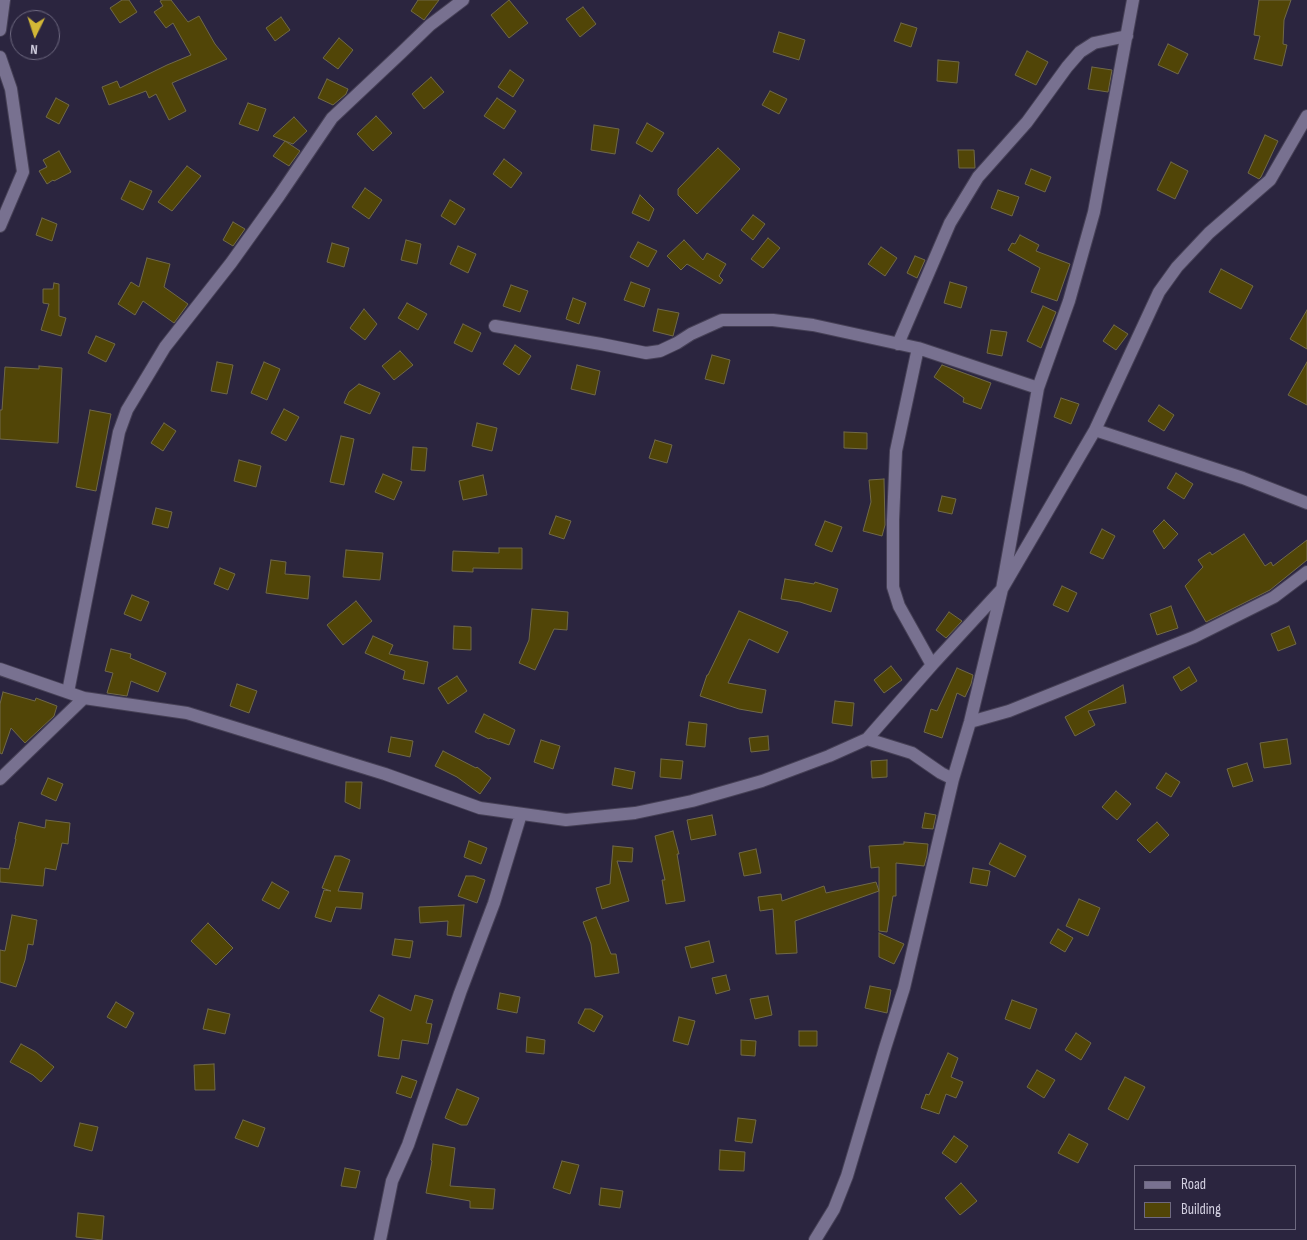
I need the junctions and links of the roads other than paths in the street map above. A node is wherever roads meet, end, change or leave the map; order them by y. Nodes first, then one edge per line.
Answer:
1 (4, 0) edge
2 (463, 0) edge
3 (1133, 0) edge
4 (0, 30) edge
5 (1127, 36) junction
6 (0, 57) edge
7 (1307, 116) edge
8 (0, 226) edge
9 (495, 326) dead end
10 (898, 344) junction
11 (918, 348) junction
12 (1038, 388) junction
13 (1095, 430) junction
14 (1307, 503) edge
15 (1307, 572) edge
16 (1002, 589) junction
17 (932, 665) junction
18 (0, 669) edge
19 (68, 692) junction
20 (84, 698) junction
21 (970, 722) junction
22 (866, 739) junction
23 (952, 778) junction
24 (0, 779) edge
25 (520, 814) junction
26 (380, 1240) edge
27 (815, 1240) edge

1 - 4 street
2 - 19 street
3 - 5 street
5 - 10 street
5 - 12 street
6 - 8 street
7 - 13 street
9 - 10 street
10 - 11 street
11 - 12 street
11 - 17 street
12 - 16 street
13 - 14 street
13 - 16 street
15 - 21 street
16 - 17 street
16 - 21 street
17 - 22 street
18 - 19 street
19 - 20 street
20 - 24 street
20 - 25 street
21 - 23 street
22 - 23 street
22 - 25 street
23 - 27 street
25 - 26 street

